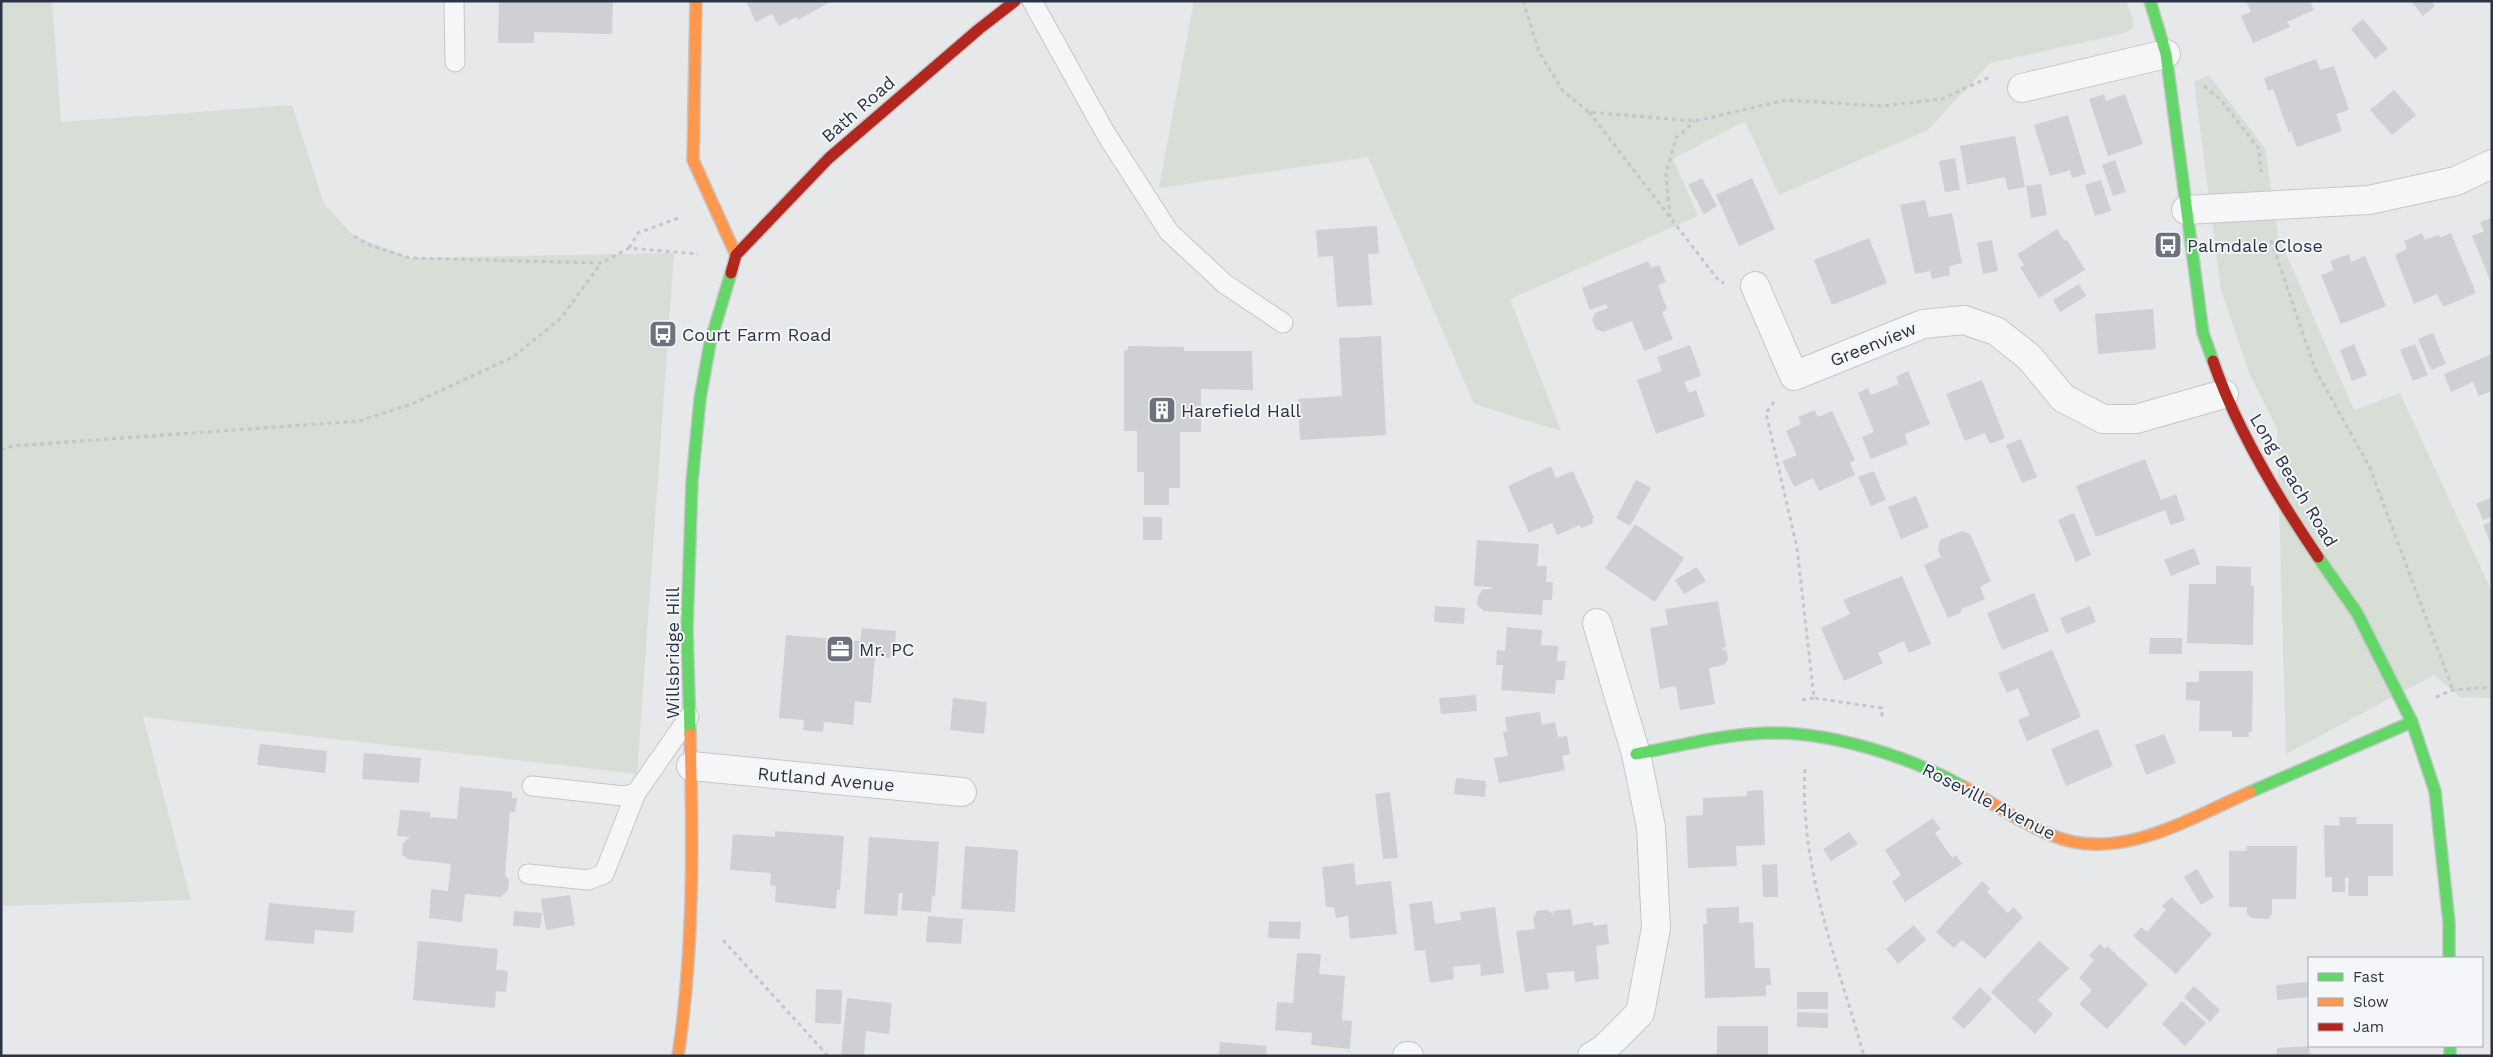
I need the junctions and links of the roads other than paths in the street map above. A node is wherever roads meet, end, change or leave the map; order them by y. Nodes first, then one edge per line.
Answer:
1 (454, 1) edge
2 (696, 1) edge
3 (1015, 1) edge
4 (1032, 1) edge
5 (2150, 1) edge
6 (2166, 54) junction
7 (455, 62) dead end
8 (2022, 88) dead end
9 (2492, 164) edge
10 (2186, 210) junction
11 (736, 255) junction
12 (1758, 293) road end
13 (1283, 323) dead end
14 (2224, 394) junction
15 (1597, 623) dead end
16 (689, 716) junction
17 (2412, 722) junction
18 (1636, 754) junction
19 (691, 766) junction
20 (532, 786) dead end
21 (962, 792) dead end
22 (636, 793) junction
23 (528, 874) dead end
24 (2449, 957) edge
25 (678, 1056) edge
26 (1592, 1056) edge

1 - 7 lane
2 - 11 street
3 - 11 street, Bath Road
4 - 13 lane
5 - 6 street, Long Beach Road
6 - 8 street
6 - 10 street, Long Beach Road
9 - 10 street
10 - 14 street, Long Beach Road
11 - 16 street, Willsbridge Hill
12 - 14 street, Greenview
14 - 17 street, Long Beach Road
15 - 18 street
16 - 19 street, Willsbridge Hill
16 - 22 lane
17 - 18 street, Roseville Avenue
17 - 24 street, Long Beach Road
18 - 26 street
19 - 21 street, Rutland Avenue
19 - 25 street, Willsbridge Hill
20 - 22 lane
22 - 23 lane

